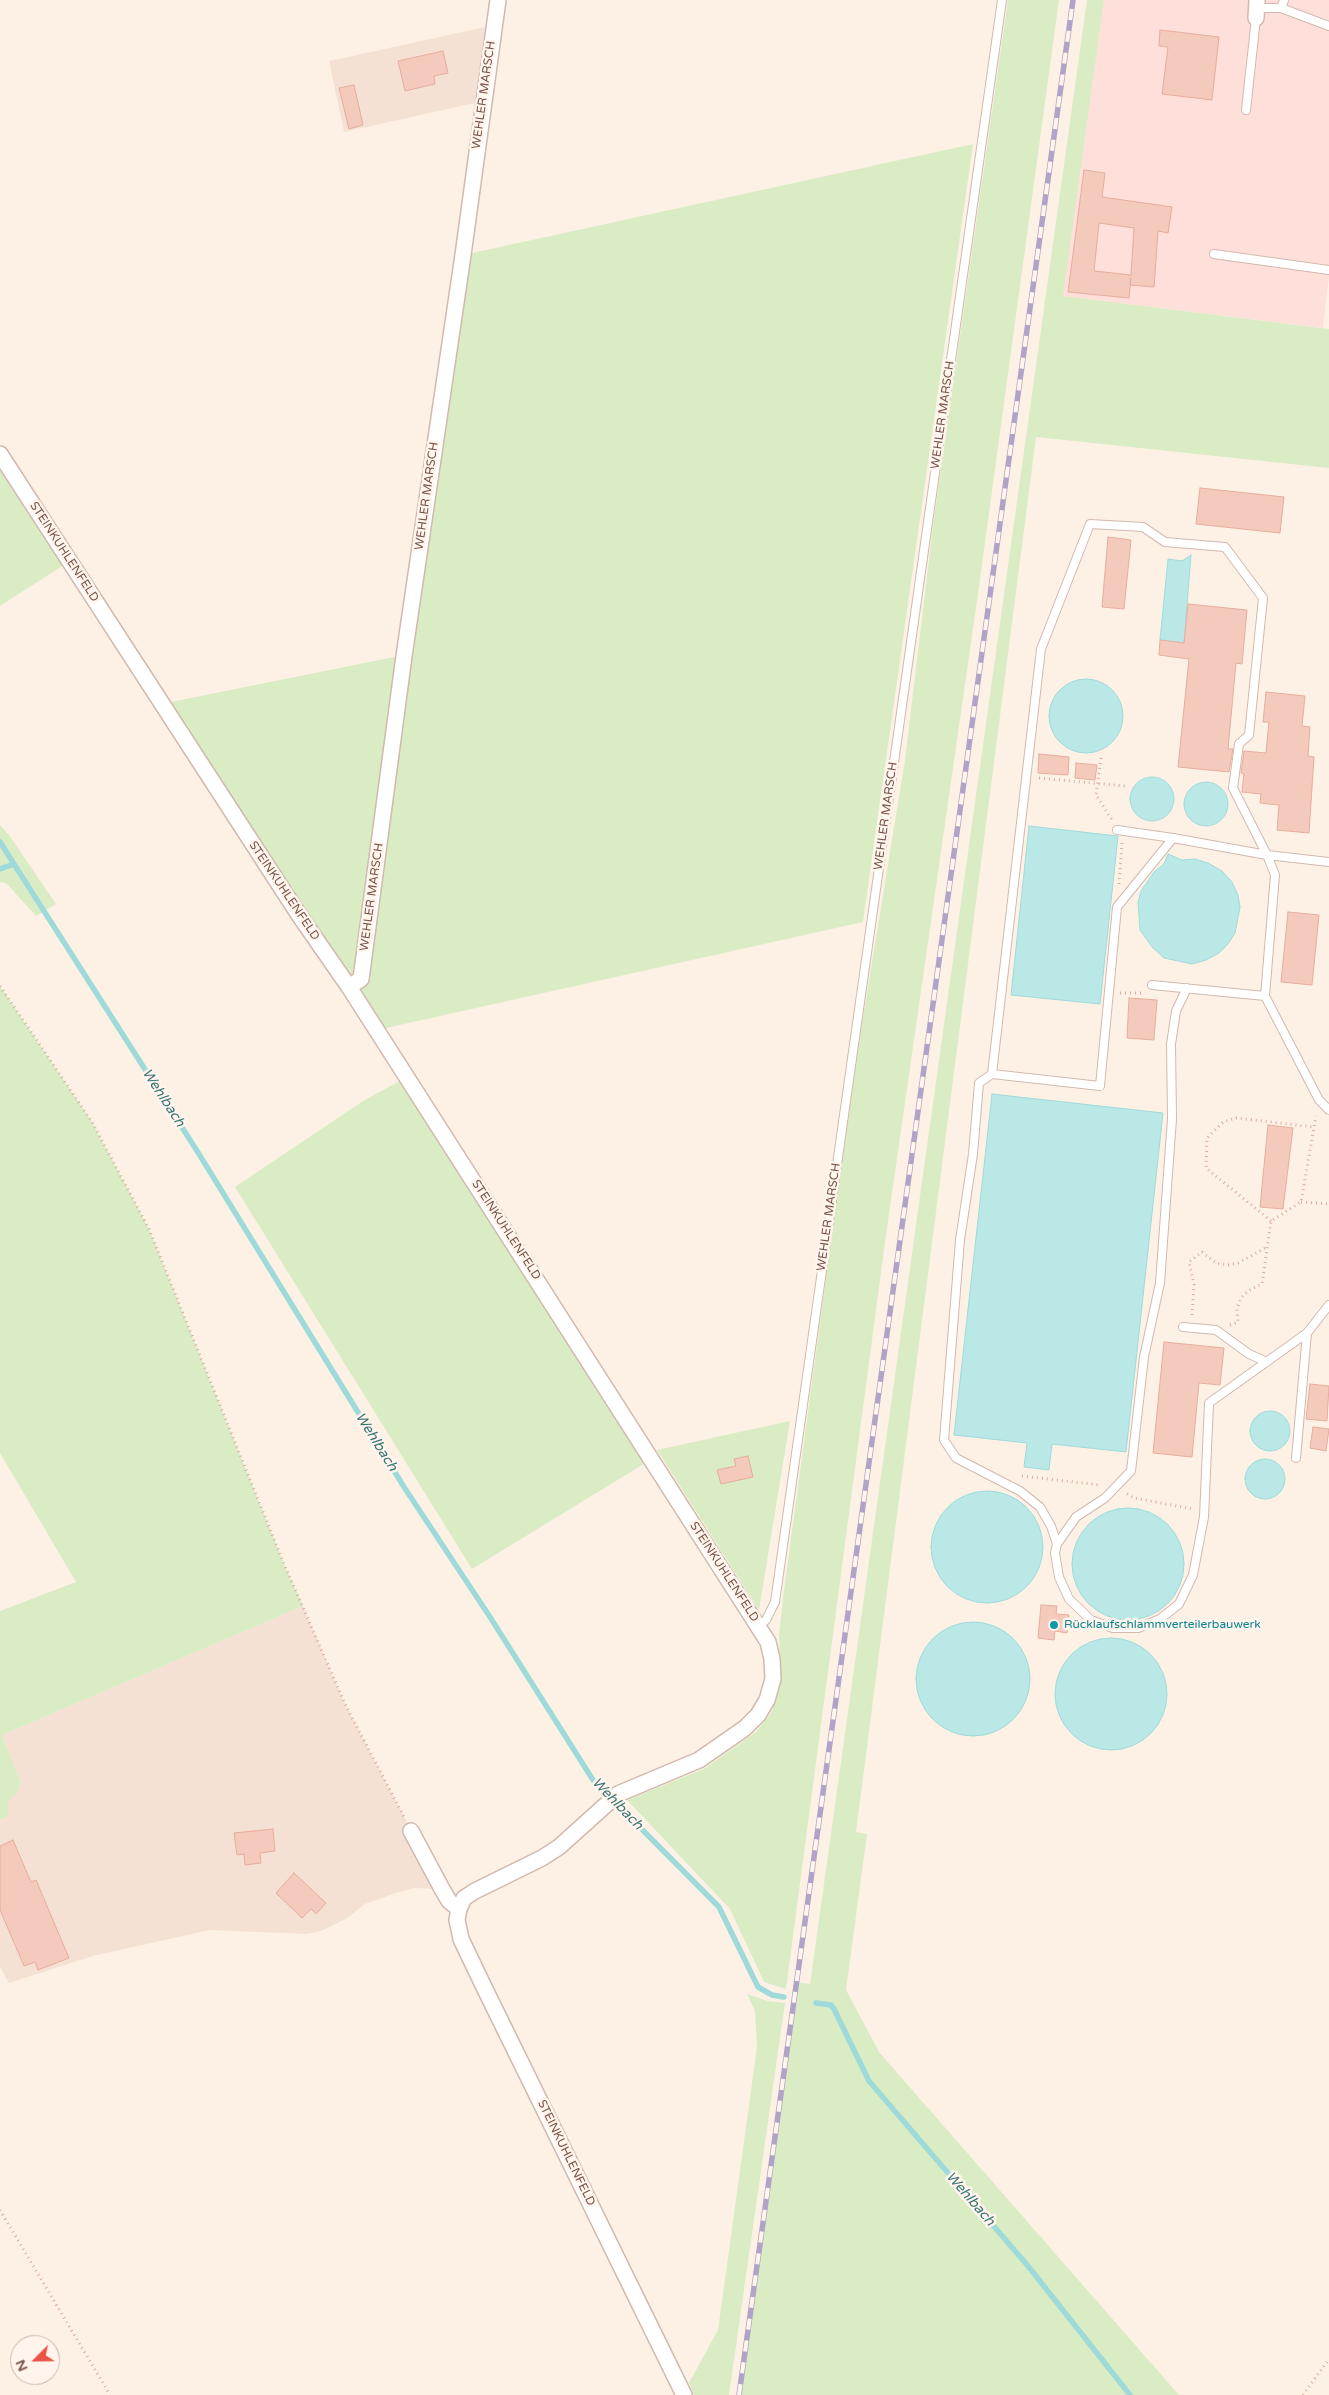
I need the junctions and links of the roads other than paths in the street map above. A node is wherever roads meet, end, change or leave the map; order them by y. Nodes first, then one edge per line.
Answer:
1 (498, 0) edge
2 (1002, 0) edge
3 (1284, 0) edge
4 (1281, 8) junction
5 (1256, 9) edge
6 (1329, 26) edge
7 (1246, 110) dead end
8 (1214, 254) dead end
9 (1329, 270) edge
10 (0, 454) edge
11 (1120, 830) road end
12 (1173, 838) junction
13 (1267, 855) junction
14 (1329, 862) edge
15 (1152, 985) road end
16 (350, 987) junction
17 (1187, 988) junction
18 (1264, 996) junction
19 (992, 1074) junction
20 (1329, 1110) edge
21 (1329, 1305) edge
22 (1187, 1327) road end
23 (1307, 1333) junction
24 (1267, 1362) junction
25 (1296, 1458) dead end
26 (1057, 1544) junction
27 (759, 1626) junction
28 (411, 1831) road end
29 (459, 1909) junction
30 (684, 2395) edge

1 - 16 street, WEHLER MARSCH
2 - 27 lane, WEHLER MARSCH
3 - 4 lane
4 - 5 lane
4 - 6 lane
5 - 7 lane
8 - 9 lane
10 - 16 street, STEINKUHLENFELD
11 - 12 lane
12 - 13 lane
12 - 19 lane
13 - 14 lane
13 - 18 lane
13 - 19 lane
15 - 17 lane
16 - 27 street, STEINKUHLENFELD
17 - 18 lane
17 - 26 lane
18 - 20 lane
19 - 26 lane
21 - 23 lane
22 - 24 lane
23 - 24 lane
23 - 25 lane
24 - 26 lane
27 - 29 street, STEINKUHLENFELD
28 - 29 street
29 - 30 street, STEINKUHLENFELD

